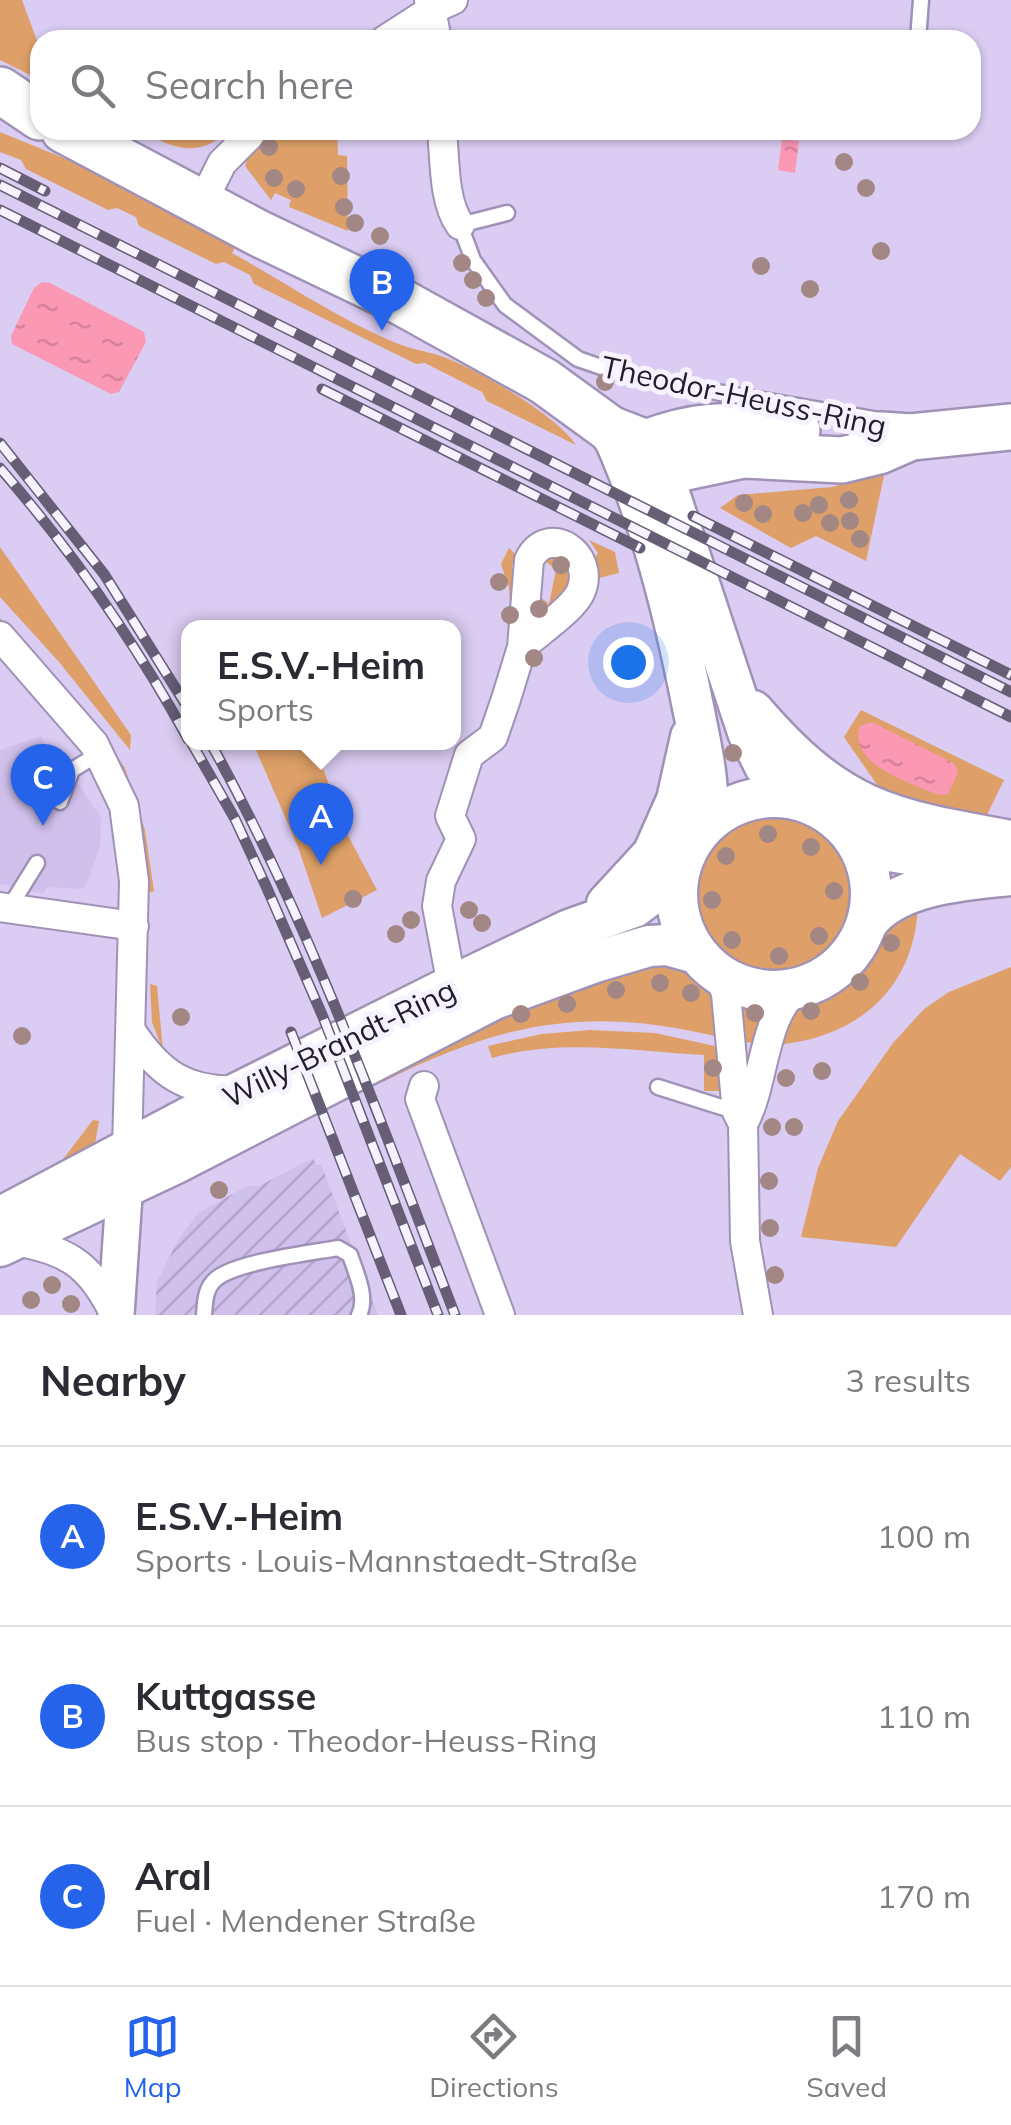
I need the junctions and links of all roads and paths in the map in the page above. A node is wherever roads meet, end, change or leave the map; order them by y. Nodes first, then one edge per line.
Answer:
1 (921, 0) edge
2 (438, 3) edge
3 (399, 30) edge
4 (437, 30) edge
5 (919, 30) edge
6 (0, 90) edge
7 (0, 111) edge
8 (30, 111) edge
9 (30, 116) edge
10 (83, 140) edge
11 (244, 140) edge
12 (443, 140) edge
13 (202, 203) junction
14 (507, 214) dead end
15 (460, 225) junction
16 (1011, 426) edge
17 (911, 437) junction
18 (638, 458) junction
19 (0, 636) edge
20 (522, 646) dead end
21 (737, 693) junction
22 (696, 719) junction
23 (100, 753) junction
24 (786, 797) junction
25 (60, 802) dead end
26 (707, 823) junction
27 (1011, 844) edge
28 (859, 846) junction
29 (37, 864) dead end
30 (678, 874) junction
31 (1011, 875) edge
32 (4, 908) edge
33 (867, 923) junction
34 (134, 926) junction
35 (570, 930) junction
36 (708, 964) junction
37 (452, 986) junction
38 (799, 988) junction
39 (131, 1031) junction
40 (424, 1086) dead end
41 (658, 1086) dead end
42 (245, 1090) junction
43 (740, 1118) junction
44 (126, 1168) junction
45 (4, 1234) edge
46 (115, 1315) edge
47 (204, 1315) edge
48 (358, 1315) edge
49 (500, 1315) edge
50 (758, 1315) edge

1 - 5 lane
2 - 3 street
2 - 4 street
6 - 8 main road
7 - 9 main road
10 - 13 main road, Theodor-Heuss-Ring
11 - 13 street
12 - 15 street
13 - 18 main road, Theodor-Heuss-Ring
14 - 15 lane
15 - 17 lane, Theodor-Heuss-Ring
16 - 17 main road, Theodor-Heuss-Ring
17 - 18 main road, Theodor-Heuss-Ring
18 - 21 main road
18 - 22 main road
19 - 23 street
20 - 37 street
21 - 24 main road
21 - 27 main road
22 - 26 main road
22 - 35 main road
23 - 25 lane
23 - 34 street
24 - 26 main road
24 - 28 main road
26 - 30 main road
27 - 28 main road
28 - 33 main road
29 - 32 lane
30 - 35 main road, Willy-Brandt-Ring
30 - 36 main road
31 - 33 main road
32 - 34 street
33 - 38 main road
34 - 39 street
35 - 37 main road, Willy-Brandt-Ring
36 - 38 main road
36 - 43 street
36 - 44 main road, Willy-Brandt-Ring
37 - 42 main road, Willy-Brandt-Ring
38 - 43 street
39 - 42 street
39 - 44 street
40 - 49 street
41 - 43 lane
42 - 44 main road, Willy-Brandt-Ring
43 - 50 street
44 - 45 main road, Willy-Brandt-Ring
44 - 46 street
45 - 46 street, Willy-Brandt-Ring
47 - 48 lane

